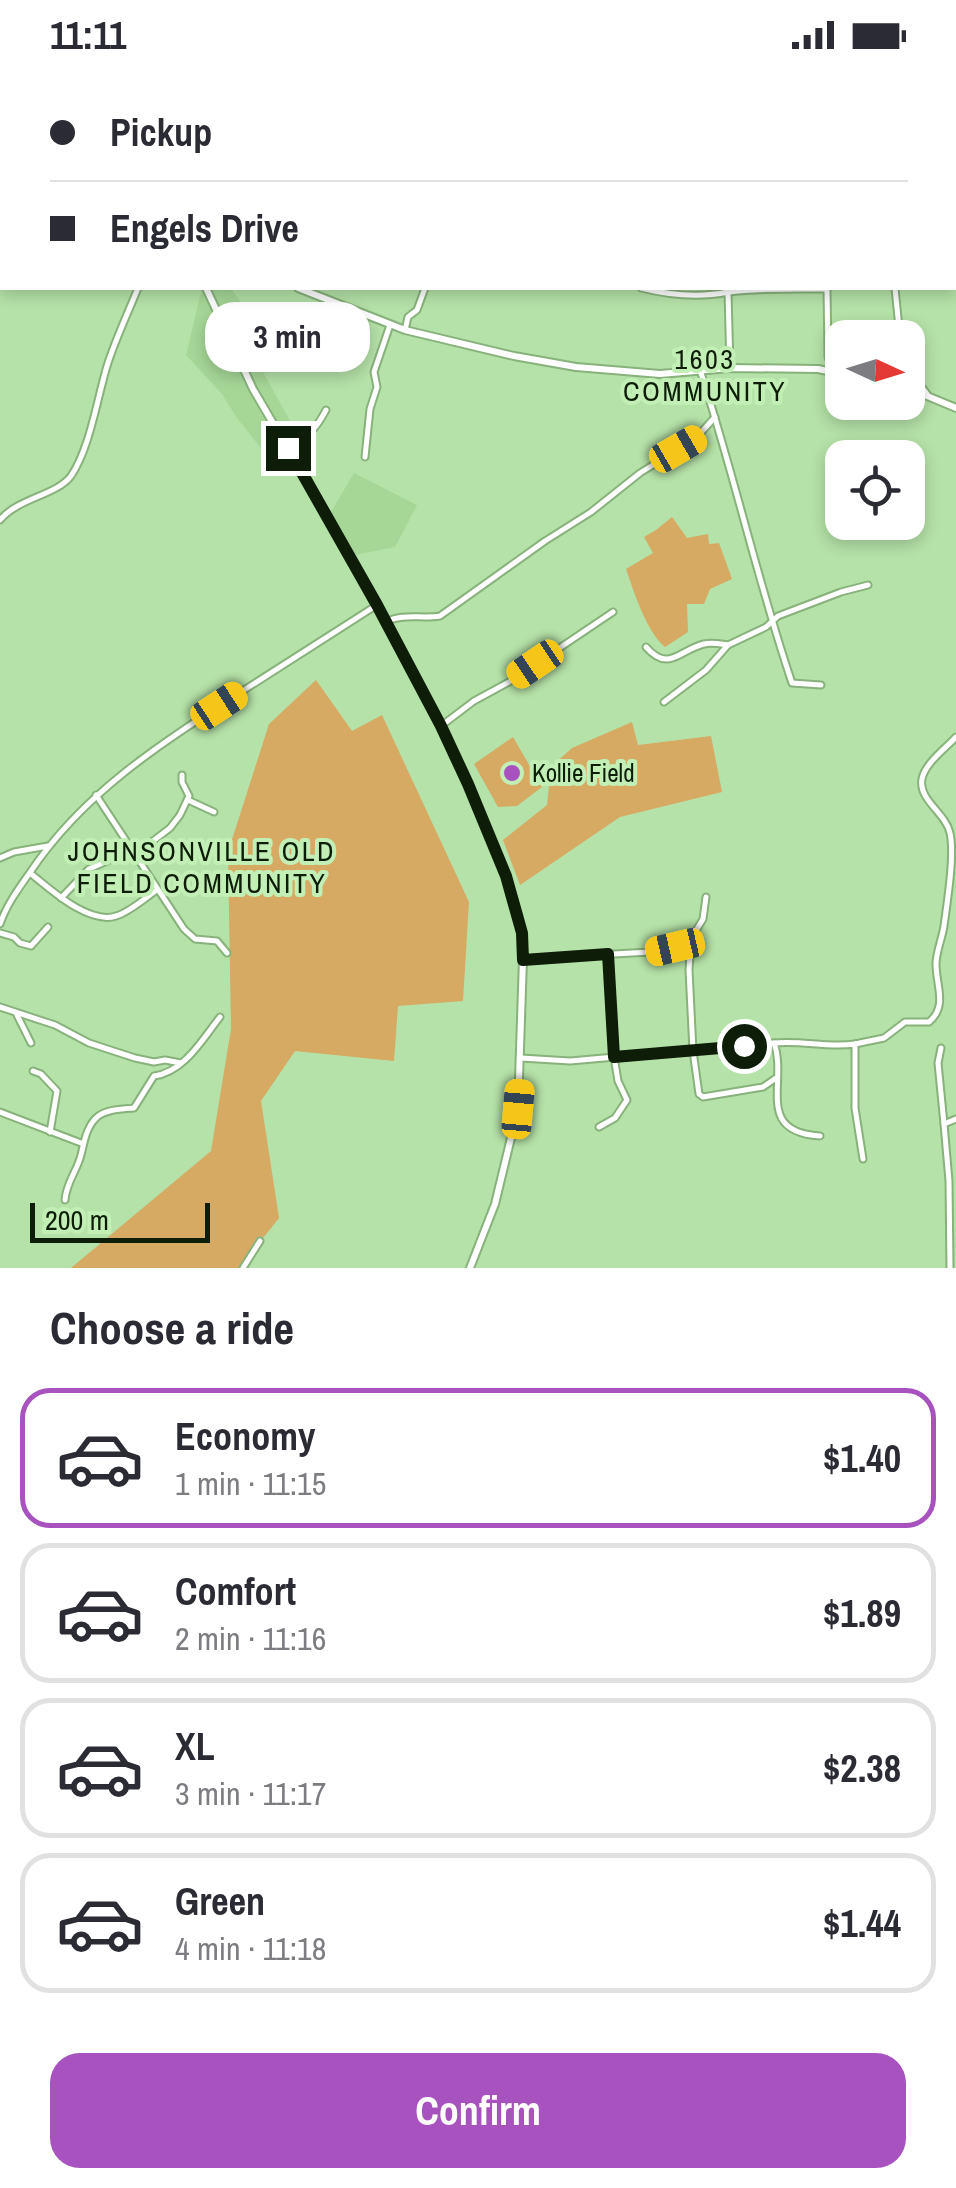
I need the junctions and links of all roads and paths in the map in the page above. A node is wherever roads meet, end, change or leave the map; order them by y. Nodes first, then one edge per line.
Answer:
1 (137, 290) edge
2 (207, 290) edge
3 (303, 290) edge
4 (423, 290) edge
5 (648, 290) edge
6 (728, 290) edge
7 (827, 290) edge
8 (894, 290) edge
9 (827, 320) edge
10 (898, 320) edge
11 (390, 325) junction
12 (406, 330) junction
13 (730, 368) junction
14 (700, 370) junction
15 (825, 370) edge
16 (925, 392) edge
17 (925, 395) edge
18 (929, 397) junction
19 (956, 408) edge
20 (326, 410) dead end
21 (716, 416) junction
22 (288, 448) junction
23 (365, 457) dead end
24 (0, 520) edge
25 (868, 586) dead end
26 (377, 605) junction
27 (613, 612) dead end
28 (386, 622) junction
29 (772, 622) junction
30 (728, 646) junction
31 (646, 648) dead end
32 (821, 685) dead end
33 (664, 702) dead end
34 (441, 726) junction
35 (956, 737) edge
36 (182, 775) dead end
37 (96, 795) junction
38 (188, 800) junction
39 (214, 812) dead end
40 (48, 846) junction
41 (132, 850) junction
42 (0, 858) edge
43 (30, 872) junction
44 (157, 890) junction
45 (706, 897) dead end
46 (62, 898) junction
47 (0, 924) edge
48 (48, 927) dead end
49 (0, 933) edge
50 (691, 939) junction
51 (227, 953) dead end
52 (608, 954) junction
53 (523, 960) junction
54 (0, 1007) edge
55 (16, 1012) junction
56 (220, 1017) dead end
57 (774, 1042) junction
58 (31, 1043) dead end
59 (855, 1044) junction
60 (941, 1048) dead end
61 (694, 1051) junction
62 (614, 1057) junction
63 (520, 1058) junction
64 (182, 1063) junction
65 (33, 1071) dead end
66 (776, 1078) junction
67 (0, 1112) edge
68 (956, 1119) edge
69 (944, 1124) junction
70 (599, 1127) dead end
71 (50, 1132) junction
72 (820, 1136) dead end
73 (82, 1143) junction
74 (863, 1159) dead end
75 (65, 1200) dead end
76 (260, 1242) dead end
77 (243, 1268) edge
78 (470, 1268) edge
79 (950, 1268) edge

1 - 24 street
2 - 22 street
3 - 11 street
4 - 12 street
5 - 6 street
6 - 13 street
7 - 9 street
8 - 10 street
11 - 12 street
11 - 23 street
12 - 14 street
13 - 14 street
13 - 15 street
14 - 21 street
16 - 18 street
17 - 18 street
18 - 19 street
20 - 22 street
21 - 28 street
21 - 29 street
22 - 26 street
25 - 29 street
26 - 28 street
26 - 37 street
27 - 34 street
28 - 34 street
29 - 30 street
29 - 32 street
30 - 31 street
30 - 33 street
34 - 53 street
35 - 59 street
36 - 38 street
37 - 40 street
37 - 41 street
38 - 39 street
38 - 41 street
40 - 42 street
40 - 43 street
41 - 44 street
41 - 46 street
43 - 46 street
43 - 47 street
44 - 46 street
44 - 51 street
45 - 50 street
48 - 49 street
50 - 52 street
50 - 61 street
52 - 53 street
52 - 62 street
53 - 63 street
54 - 55 street
55 - 58 street
55 - 64 street
56 - 64 street
57 - 59 street
57 - 61 street
57 - 66 street
59 - 74 street
60 - 69 street
61 - 62 street
61 - 66 street
62 - 63 street
62 - 70 street
63 - 78 street
64 - 73 street
65 - 71 street
66 - 72 street
67 - 71 street
68 - 69 street
69 - 79 street
71 - 73 street
73 - 75 street
76 - 77 street

